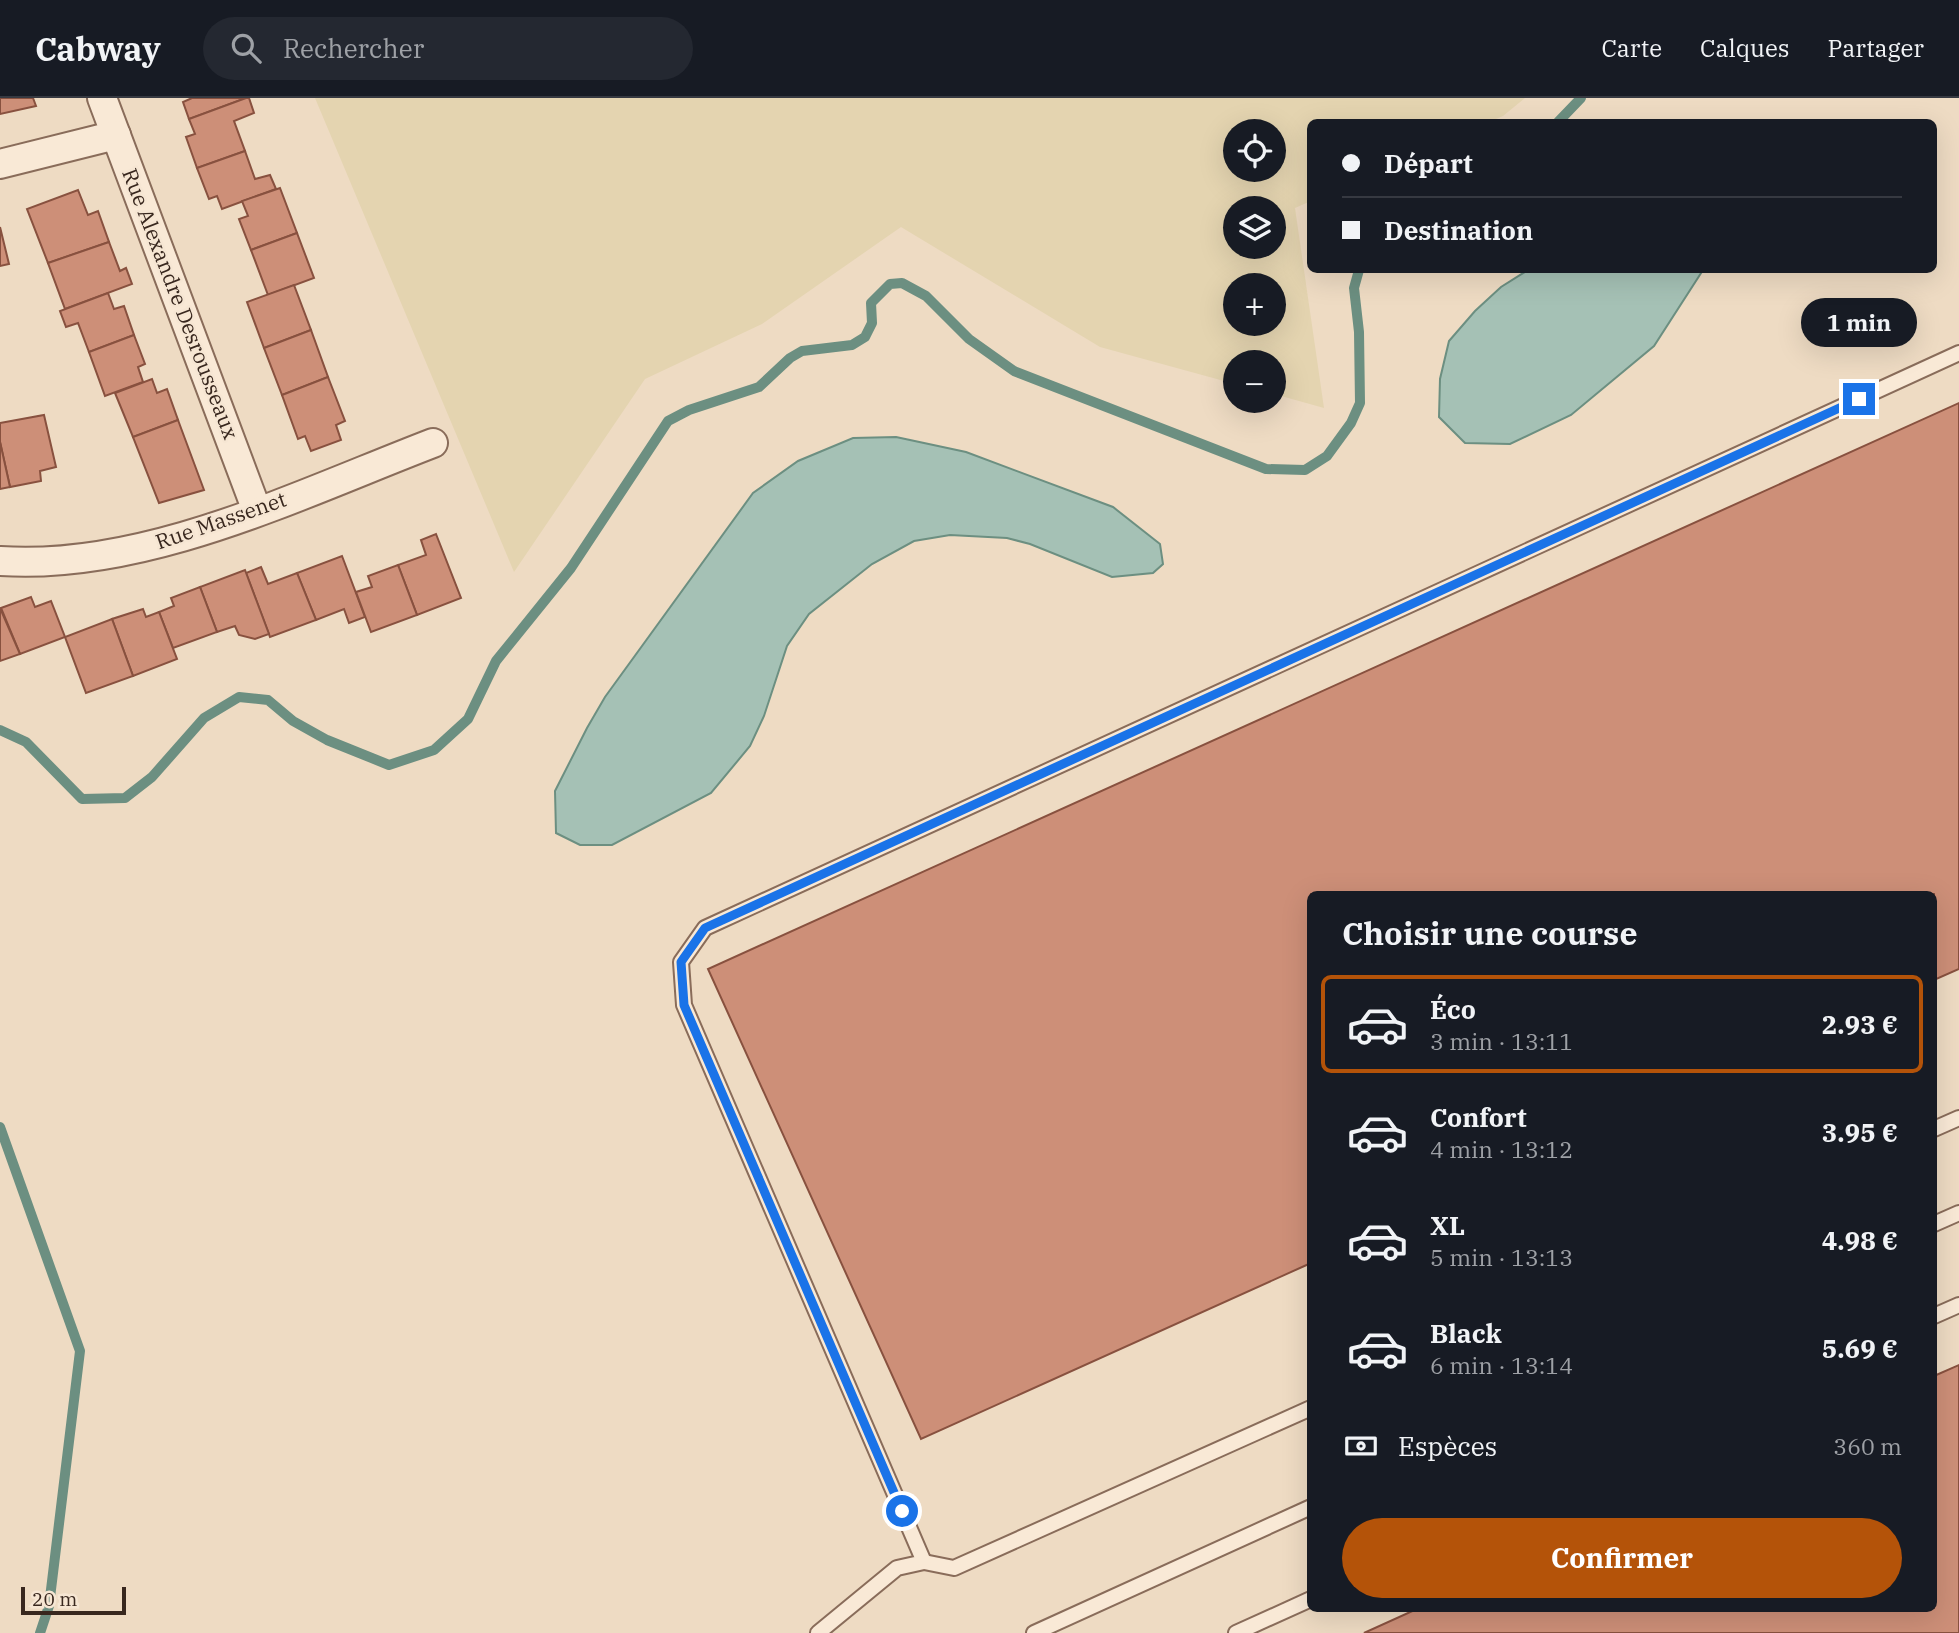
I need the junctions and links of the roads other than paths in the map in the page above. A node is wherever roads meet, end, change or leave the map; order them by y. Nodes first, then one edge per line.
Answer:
1 (102, 98) edge
2 (116, 135) junction
3 (0, 164) edge
4 (1959, 353) edge
5 (433, 443) dead end
6 (257, 511) junction
7 (0, 561) edge
8 (1959, 1118) edge
9 (1937, 1128) edge
10 (1959, 1213) edge
11 (1937, 1223) edge
12 (1959, 1304) edge
13 (1937, 1315) edge
14 (1307, 1410) edge
15 (1307, 1509) edge
16 (924, 1562) junction
17 (1307, 1601) edge
18 (818, 1633) edge
19 (1034, 1633) edge
20 (1236, 1633) edge

1 - 2 street, Rue Alexandre Desrousseaux
2 - 3 street
2 - 6 street, Rue Alexandre Desrousseaux
4 - 16 lane
5 - 6 street, Rue Massenet
6 - 7 street, Rue Massenet
8 - 9 lane
10 - 11 lane
12 - 13 lane
14 - 16 lane
15 - 19 lane
16 - 18 lane
17 - 20 lane

